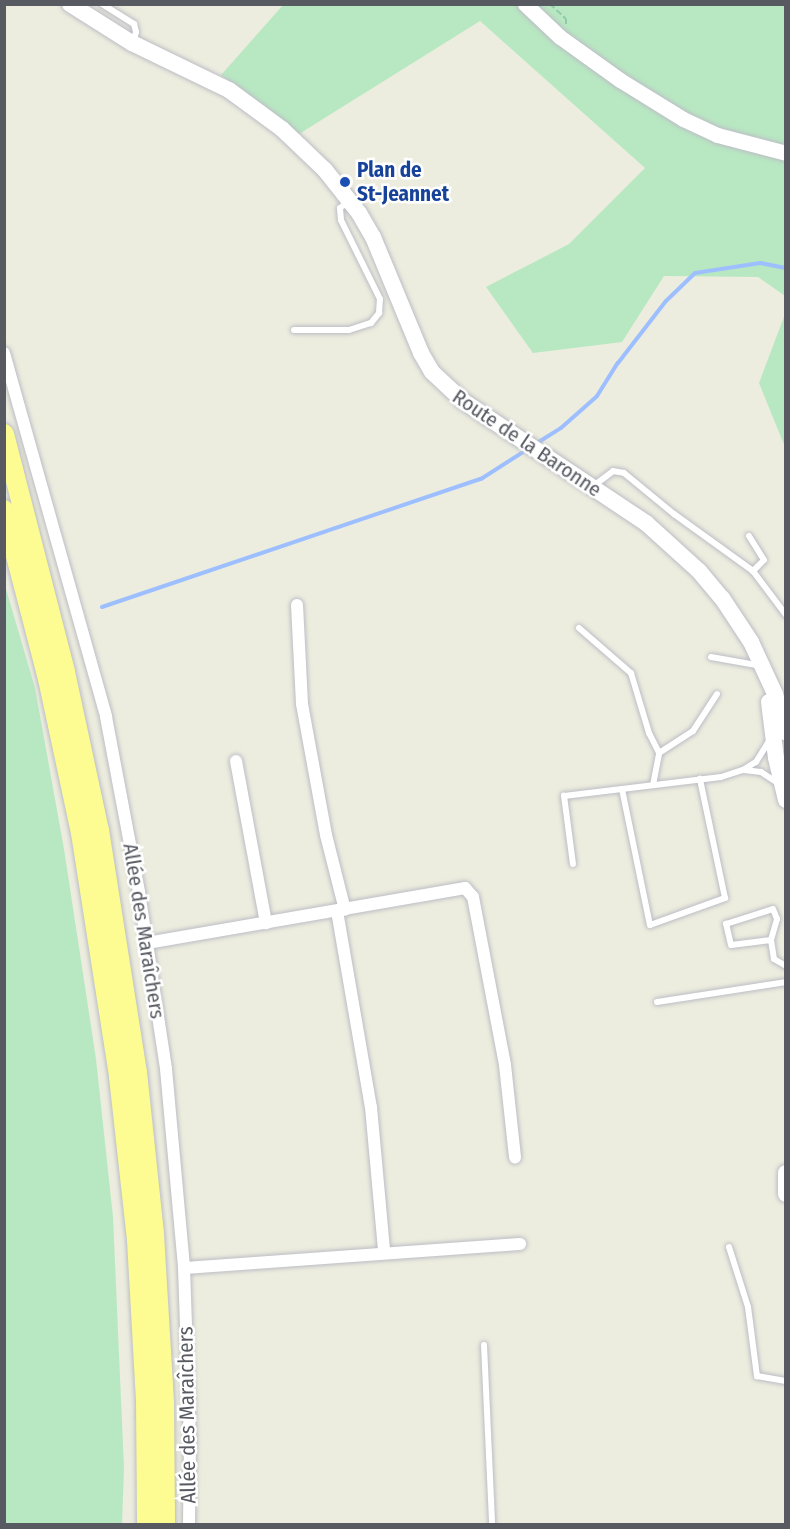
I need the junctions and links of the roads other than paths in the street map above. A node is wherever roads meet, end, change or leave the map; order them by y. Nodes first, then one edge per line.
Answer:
1 (70, 4) edge
2 (102, 4) edge
3 (525, 4) edge
4 (132, 43) junction
5 (786, 153) edge
6 (350, 200) junction
7 (294, 330) dead end
8 (4, 353) edge
9 (4, 434) edge
10 (591, 487) junction
11 (4, 510) edge
12 (750, 536) dead end
13 (753, 571) junction
14 (297, 605) dead end
15 (786, 615) edge
16 (579, 628) dead end
17 (711, 657) dead end
18 (762, 666) junction
19 (717, 694) dead end
20 (781, 724) edge
21 (659, 753) junction
22 (236, 761) dead end
23 (781, 761) edge
24 (756, 762) junction
25 (743, 770) junction
26 (700, 779) junction
27 (653, 785) junction
28 (622, 789) junction
29 (785, 797) edge
30 (573, 864) dead end
31 (341, 911) junction
32 (266, 923) junction
33 (771, 940) junction
34 (147, 943) junction
35 (786, 966) edge
36 (786, 982) edge
37 (657, 1002) dead end
38 (515, 1157) dead end
39 (786, 1173) edge
40 (786, 1194) edge
41 (520, 1244) dead end
42 (729, 1247) dead end
43 (384, 1251) junction
44 (184, 1268) junction
45 (484, 1345) dead end
46 (786, 1381) edge
47 (147, 1524) edge
48 (165, 1524) edge
49 (189, 1524) edge
50 (492, 1524) edge

1 - 4 main road, Route de la Baronne
2 - 4 lane
3 - 5 street
4 - 6 main road, Route de la Baronne
6 - 7 lane
6 - 10 main road, Route de la Baronne
8 - 34 street, Allée des Maraîchers
9 - 48 highway
10 - 13 lane
10 - 18 main road, Route de la Baronne
11 - 47 highway
12 - 13 lane
13 - 15 lane
14 - 31 street
16 - 21 lane
17 - 18 lane
18 - 20 main road, Route de la Baronne
19 - 21 lane
20 - 23 main road, Route de la Baronne
20 - 24 lane
21 - 27 lane
22 - 32 street
23 - 24 lane
23 - 29 main road, Route de la Baronne
24 - 25 lane
25 - 26 lane
25 - 29 lane
26 - 27 lane
26 - 28 lane
27 - 28 lane
28 - 30 lane
31 - 32 street
31 - 38 street
31 - 43 street
32 - 34 street
33 - 33 lane
33 - 35 lane
34 - 44 street, Allée des Maraîchers
36 - 37 lane
39 - 40 main road
41 - 43 street
42 - 46 lane
43 - 44 street
44 - 49 street, Allée des Maraîchers
45 - 50 lane

